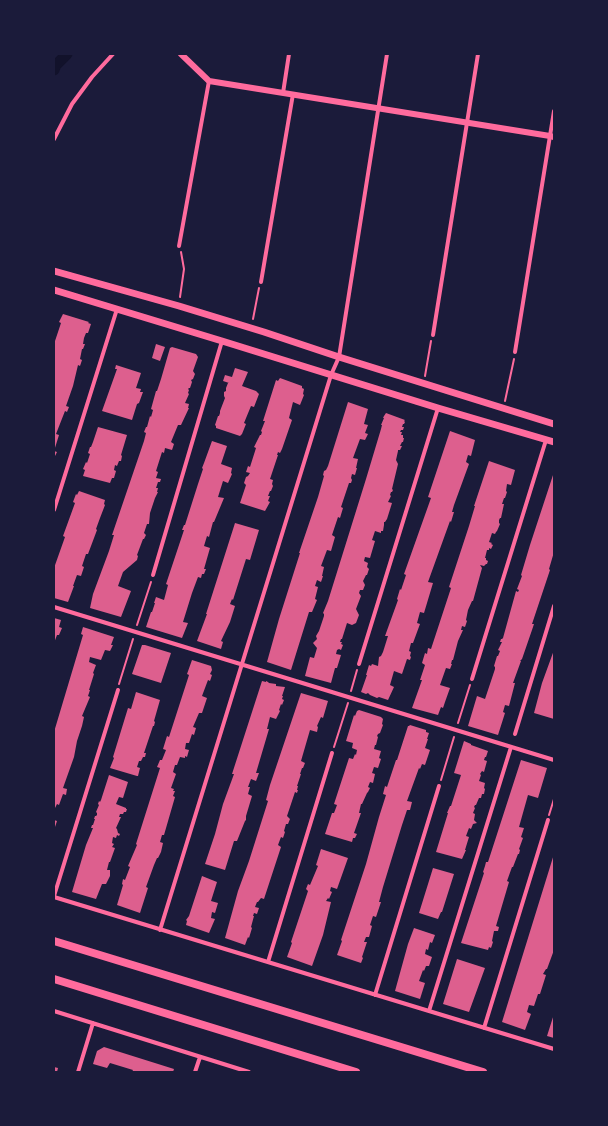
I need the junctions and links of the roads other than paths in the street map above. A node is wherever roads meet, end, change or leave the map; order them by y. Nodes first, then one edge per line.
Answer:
1 (113, 54) edge
2 (181, 54) edge
3 (289, 54) edge
4 (387, 54) edge
5 (478, 54) edge
6 (209, 81) junction
7 (283, 93) junction
8 (293, 94) junction
9 (378, 108) junction
10 (554, 111) edge
11 (467, 122) junction
12 (552, 136) edge
13 (54, 139) edge
14 (179, 246) road end
15 (54, 271) edge
16 (261, 282) road end
17 (54, 290) edge
18 (117, 309) junction
19 (433, 334) road end
20 (222, 341) junction
21 (515, 352) road end
22 (339, 357) junction
23 (331, 375) junction
24 (438, 408) junction
25 (554, 424) edge
26 (546, 440) junction
27 (554, 442) edge
28 (54, 510) edge
29 (154, 575) dead end
30 (554, 606) edge
31 (54, 607) edge
32 (359, 664) road end
33 (242, 665) junction
34 (472, 678) dead end
35 (118, 690) dead end
36 (515, 734) dead end
37 (511, 747) junction
38 (332, 753) road end
39 (554, 760) edge
40 (439, 786) dead end
41 (548, 820) road end
42 (54, 897) edge
43 (160, 930) junction
44 (54, 941) edge
45 (268, 962) junction
46 (54, 979) edge
47 (375, 995) junction
48 (54, 1011) edge
49 (429, 1011) junction
50 (93, 1023) junction
51 (484, 1028) junction
52 (554, 1049) edge
53 (200, 1057) junction
54 (78, 1072) edge
55 (195, 1072) edge
56 (249, 1072) edge
57 (356, 1072) edge
58 (483, 1072) edge

1 - 13 street
2 - 6 street
3 - 7 street
4 - 9 street
5 - 11 street
6 - 7 street
6 - 14 street
7 - 8 street
8 - 9 street
8 - 16 street
9 - 11 street
9 - 22 street
10 - 12 street
11 - 12 street
11 - 19 street
12 - 21 street
15 - 22 main road
17 - 18 main road
18 - 20 main road
18 - 28 street
20 - 23 main road
20 - 29 street
22 - 23 street
22 - 25 main road
23 - 24 main road
23 - 33 street
24 - 26 main road
24 - 32 street
26 - 27 main road
26 - 34 street
30 - 36 street
31 - 33 street
33 - 37 street
33 - 43 street
35 - 42 street
37 - 39 street
37 - 49 street
38 - 45 street
40 - 47 street
41 - 51 street
42 - 43 street
43 - 45 street
44 - 58 highway
45 - 47 street
46 - 57 highway
47 - 49 street
48 - 50 street
49 - 51 street
50 - 53 street
50 - 54 street
51 - 52 street
53 - 55 street
53 - 56 street

